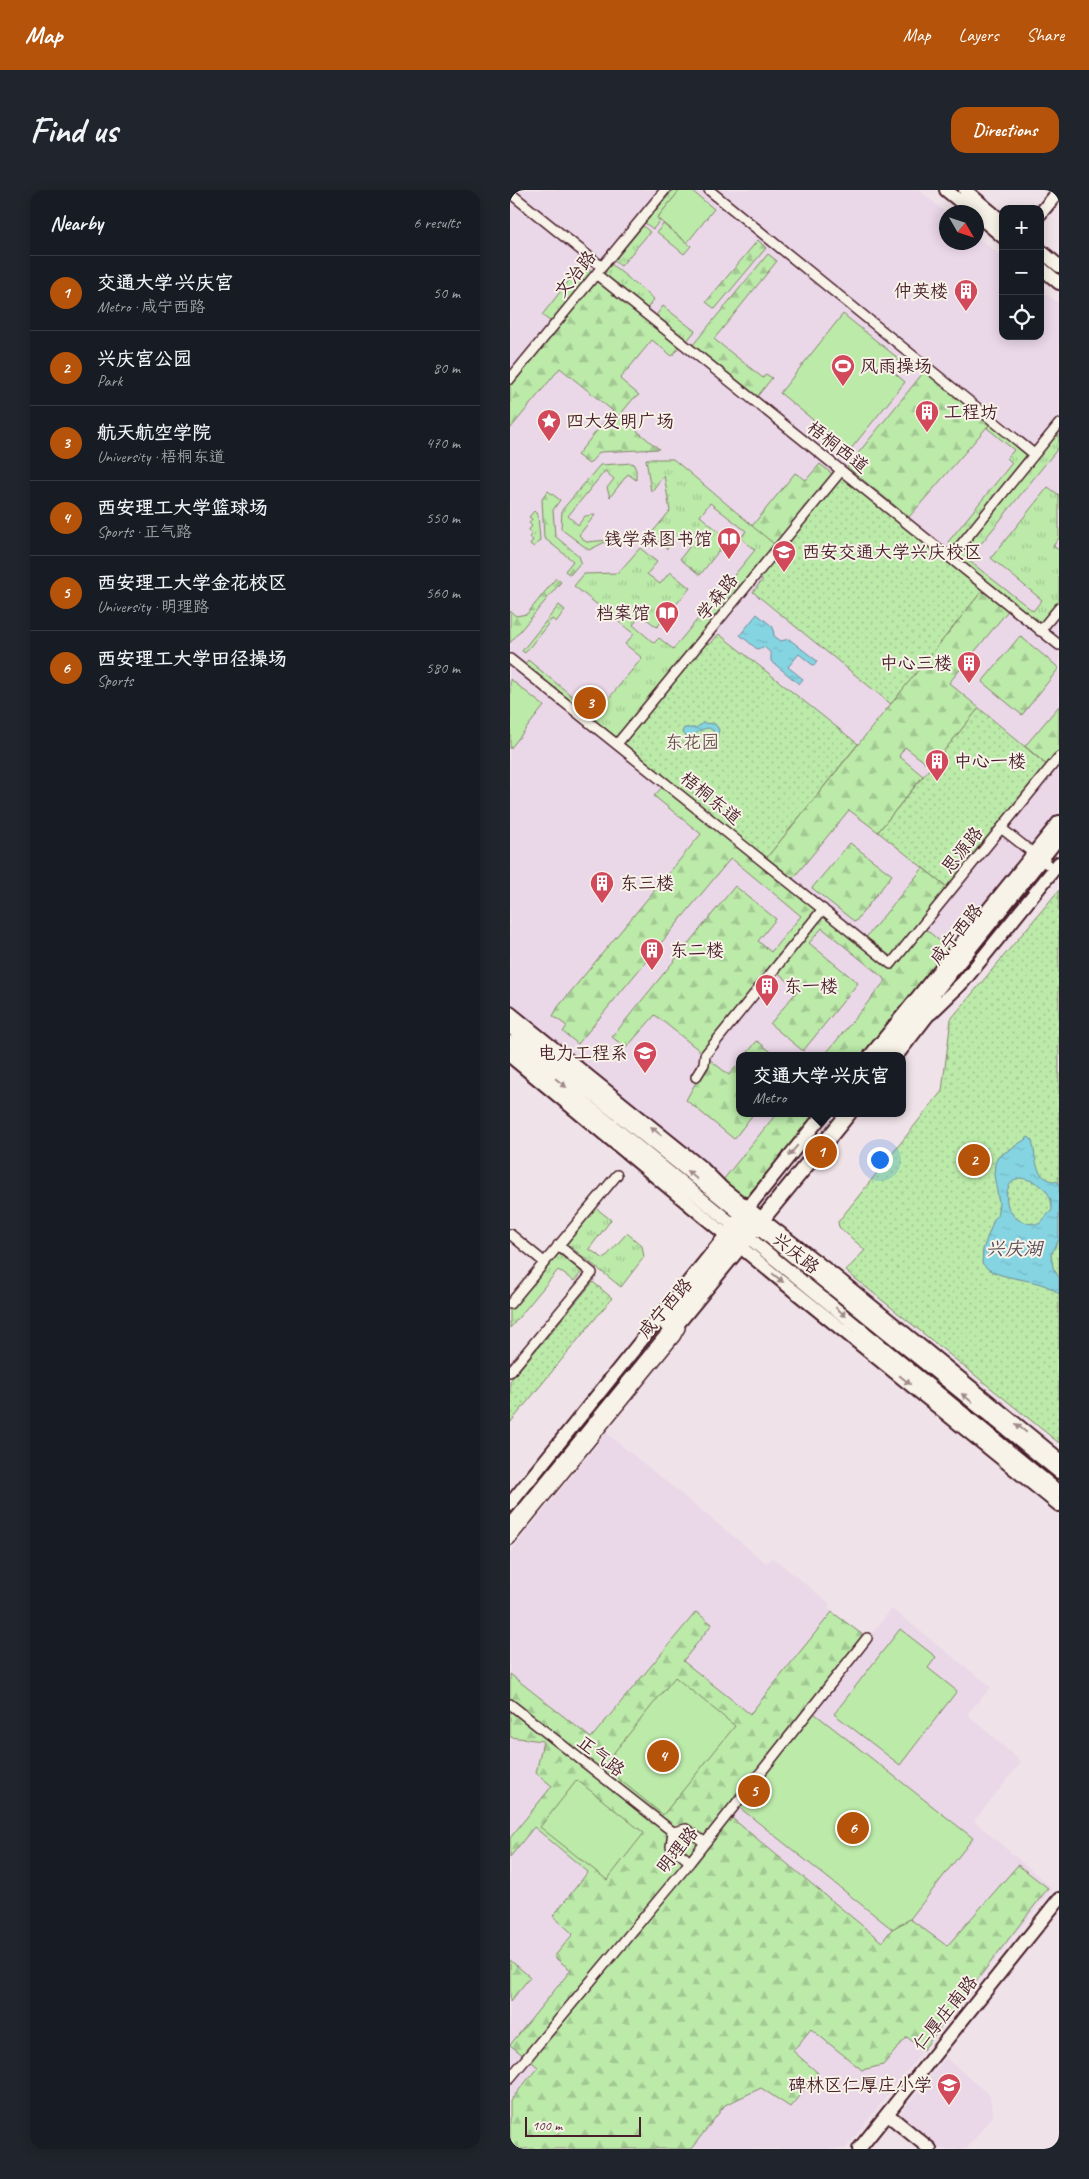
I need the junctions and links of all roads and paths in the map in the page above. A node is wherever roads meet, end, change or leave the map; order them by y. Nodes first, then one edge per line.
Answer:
1 (665, 190) edge
2 (709, 190) edge
3 (946, 190) edge
4 (965, 190) edge
5 (1059, 191) edge
6 (510, 193) edge
7 (964, 205) edge
8 (1044, 209) edge
9 (999, 219) edge
10 (984, 222) edge
11 (999, 234) edge
12 (1044, 253) edge
13 (1059, 266) edge
14 (599, 270) junction
15 (1044, 271) edge
16 (1059, 283) edge
17 (510, 380) edge
18 (1059, 424) edge
19 (1034, 454) junction
20 (841, 471) junction
21 (951, 557) junction
22 (1059, 608) edge
23 (1040, 630) junction
24 (1059, 645) edge
25 (510, 659) edge
26 (617, 744) junction
27 (1059, 756) edge
28 (1059, 822) edge
29 (1001, 828) junction
30 (1059, 836) edge
31 (1059, 849) edge
32 (1045, 859) edge
33 (823, 909) junction
34 (891, 964) joint
35 (951, 971) junction
36 (920, 995) junction
37 (510, 1013) edge
38 (510, 1027) edge
39 (510, 1042) edge
40 (873, 1052) edge
41 (886, 1052) edge
42 (899, 1052) edge
43 (510, 1056) edge
44 (696, 1077) dead end
45 (821, 1117) edge
46 (834, 1117) edge
47 (845, 1117) edge
48 (617, 1175) dead end
49 (745, 1227) junction
50 (510, 1234) edge
51 (558, 1245) junction
52 (544, 1262) junction
53 (510, 1304) edge
54 (686, 1314) junction
55 (510, 1372) edge
56 (1059, 1459) edge
57 (1059, 1472) edge
58 (1059, 1492) edge
59 (510, 1504) edge
60 (1059, 1505) edge
61 (510, 1517) edge
62 (510, 1528) edge
63 (510, 1540) edge
64 (867, 1638) dead end
65 (510, 1704) edge
66 (674, 1832) junction
67 (704, 1842) junction
68 (690, 1862) junction
69 (1059, 1898) edge
70 (510, 2078) edge
71 (887, 2114) junction
72 (859, 2149) edge
73 (930, 2149) edge

1 - 14 street, 文治路
2 - 19 street
3 - 7 street
4 - 9 street
5 - 8 street
6 - 14 street, 梧桐西道
10 - 11 street
12 - 13 street
14 - 17 street, 文治路
14 - 20 street, 梧桐西道
15 - 16 street
18 - 19 street
19 - 21 street
20 - 21 street, 梧桐西道
20 - 26 street, 学森路
21 - 23 street, 梧桐西道
22 - 23 street
23 - 24 street, 梧桐西道
25 - 26 street, 梧桐东道
26 - 33 street, 梧桐东道
27 - 29 street, 思源路
28 - 32 street
29 - 32 street
29 - 34 street, 思源路
30 - 32 main road, 咸宁西路
31 - 32 main road, 咸宁西路
32 - 35 main road, 咸宁西路
32 - 36 street
32 - 42 main road, 咸宁西路
33 - 34 street, 梧桐东道
33 - 44 street
35 - 36 main road
35 - 41 main road, 咸宁西路
36 - 40 street
49 -> 37 street
49 -> 38 street, 兴庆路
39 -> 49 street, 兴庆路
43 - 49 street
45 -> 49 street
46 - 49 main road, 咸宁西路
47 - 49 main road, 咸宁西路
48 - 51 street
49 - 54 main road, 咸宁西路
56 -> 49 street
57 -> 49 street, 兴庆路
49 -> 58 street, 兴庆路
49 - 59 street
49 -> 60 street
49 - 61 main road, 咸宁西路
50 - 52 street
51 - 52 street
51 - 55 street
52 - 53 street
54 - 62 main road, 咸宁西路
54 - 63 street
64 - 67 street, 明理路
65 - 66 street, 正气路
66 - 67 street
66 - 68 street
67 - 68 street, 明理路
68 - 70 street, 明理路
69 - 71 street, 仁厚庄南路
71 - 72 street, 仁厚庄南路
71 - 73 street

